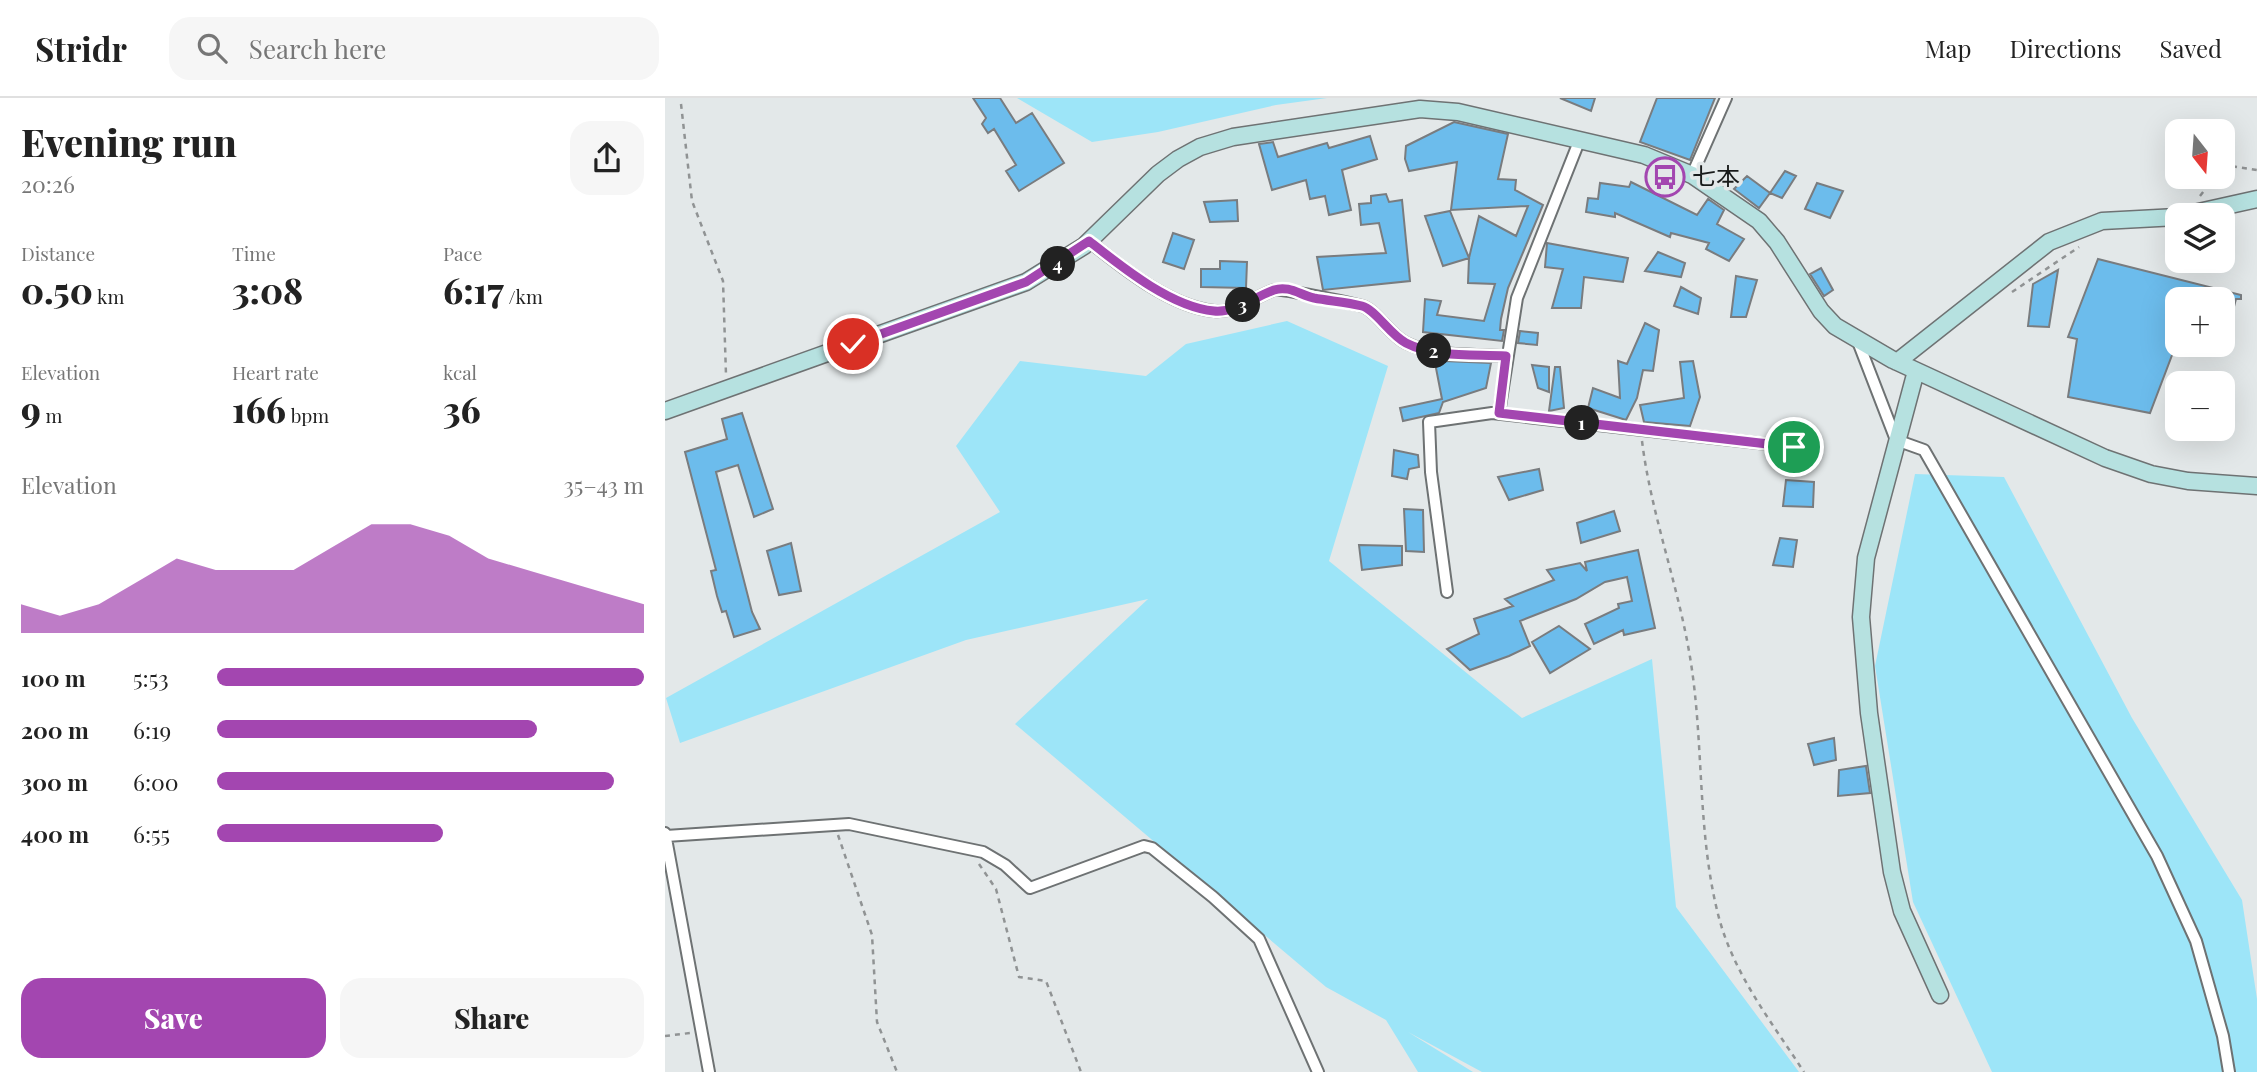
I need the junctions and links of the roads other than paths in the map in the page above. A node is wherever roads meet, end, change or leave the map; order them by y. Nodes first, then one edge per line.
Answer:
1 (1726, 98) edge
2 (1580, 139) junction
3 (1692, 175) junction
4 (2257, 199) edge
5 (2235, 204) edge
6 (2165, 218) edge
7 (1089, 241) junction
8 (1857, 339) junction
9 (1506, 356) junction
10 (1898, 362) junction
11 (1916, 370) junction
12 (665, 411) edge
13 (1499, 413) junction
14 (1896, 440) junction
15 (1794, 447) dead end
16 (2257, 486) edge
17 (1447, 592) dead end
18 (666, 835) edge
19 (1940, 995) dead end
20 (709, 1072) edge
21 (1318, 1072) edge
22 (2229, 1072) edge

1 - 3 street
2 - 3 street
2 - 7 street
2 - 9 street
3 - 8 street
4 - 5 street
6 - 10 street
7 - 9 street
7 - 12 street
8 - 10 street
8 - 14 street
9 - 13 street
10 - 11 street
11 - 14 street
11 - 16 street
13 - 15 street
13 - 17 street
14 - 19 street
14 - 22 street
18 - 20 street
18 - 21 street

